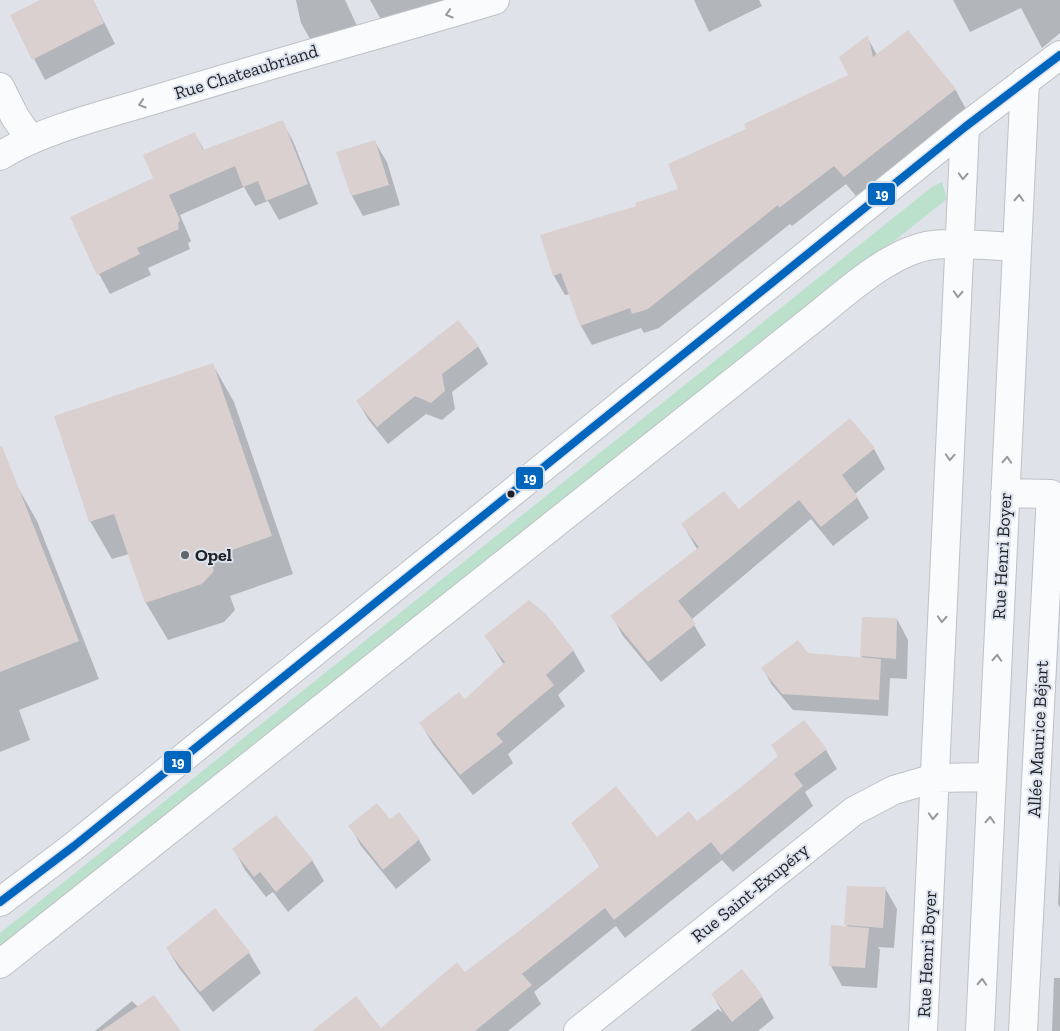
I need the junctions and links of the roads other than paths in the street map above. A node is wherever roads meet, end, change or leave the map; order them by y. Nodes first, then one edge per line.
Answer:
1 (496, 0) edge
2 (1060, 55) edge
3 (1025, 81) junction
4 (0, 88) edge
5 (965, 127) junction
6 (31, 140) junction
7 (0, 156) edge
8 (960, 246) junction
9 (1017, 247) junction
10 (1005, 493) junction
11 (992, 777) junction
12 (935, 778) junction
13 (0, 902) edge
14 (0, 964) edge
15 (578, 1031) edge
16 (923, 1031) edge
17 (980, 1031) edge
18 (1023, 1031) edge

1 -> 6 street, Rue Chateaubriand
2 - 3 street
3 - 5 street
9 -> 3 street, Rue Henri Boyer
4 - 6 street
5 -> 8 street, Rue Henri Boyer
5 - 13 street
6 - 7 street, Rue Chateaubriand
8 - 9 street
8 -> 12 street, Rue Henri Boyer
8 - 14 street
10 -> 9 street, Rue Henri Boyer
11 -> 10 street, Rue Henri Boyer
10 - 18 street, Allée Maurice Béjart
11 - 12 street, Rue Saint-Exupéry
17 -> 11 street, Rue Henri Boyer
12 - 15 street, Rue Saint-Exupéry
12 -> 16 street, Rue Henri Boyer

